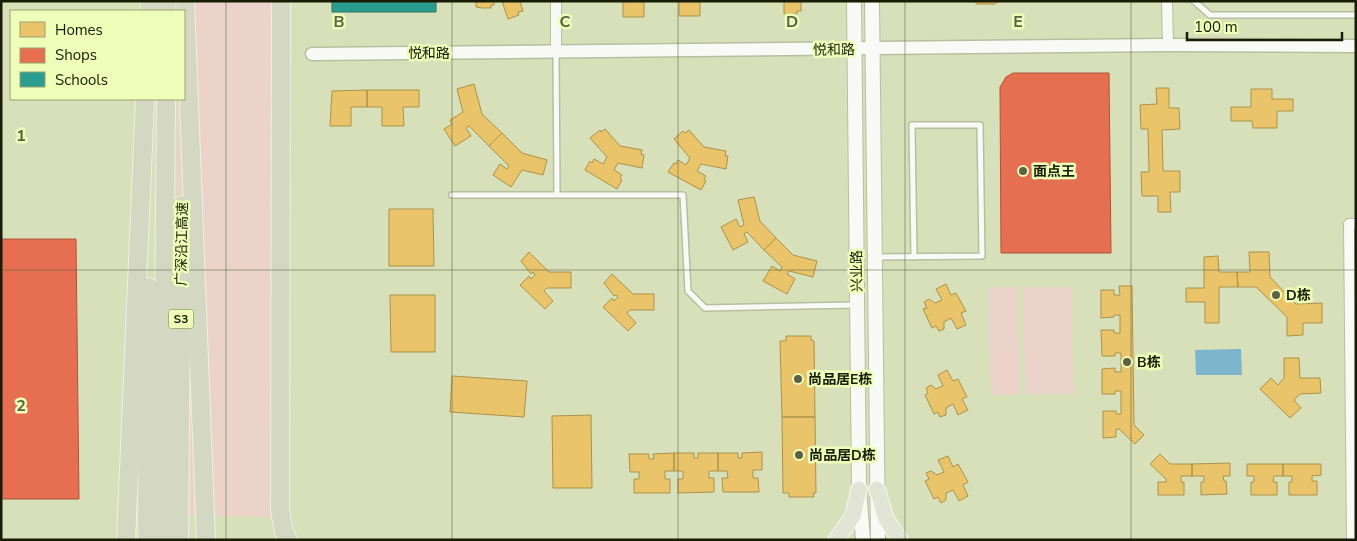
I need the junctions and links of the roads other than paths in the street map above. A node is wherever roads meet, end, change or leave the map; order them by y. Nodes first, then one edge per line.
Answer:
1 (185, 1) edge
2 (281, 1) edge
3 (556, 1) edge
4 (854, 1) edge
5 (872, 1) edge
6 (1167, 1) edge
7 (1194, 1) edge
8 (1356, 15) edge
9 (1168, 45) junction
10 (1356, 46) edge
11 (855, 50) junction
12 (872, 50) junction
13 (556, 53) junction
14 (312, 54) dead end
15 (146, 100) edge
16 (150, 100) edge
17 (166, 100) edge
18 (184, 100) edge
19 (452, 195) dead end
20 (557, 195) junction
21 (1356, 224) edge
22 (875, 257) junction
23 (914, 257) junction
24 (858, 305) junction
25 (859, 489) junction
26 (878, 489) junction
27 (126, 540) edge
28 (147, 540) edge
29 (162, 540) edge
30 (179, 540) edge
31 (206, 540) edge
32 (288, 540) edge
33 (836, 540) edge
34 (862, 540) edge
35 (878, 540) edge
36 (900, 540) edge
37 (1352, 540) edge

1 - 31 highway
2 - 32 highway
3 - 13 street
4 - 11 main road, 兴业路
5 - 12 main road, 兴业路
6 - 9 street
7 - 8 lane
9 - 10 street, 悦和路
9 - 12 street, 悦和路
11 - 12 street, 悦和路
11 - 13 street, 悦和路
11 - 24 main road, 兴业路
12 - 22 main road, 兴业路
13 - 14 street, 悦和路
13 - 20 lane
15 - 27 highway
16 - 28 highway, S3
17 - 29 highway
18 - 30 highway, 广深沿江高速 / S3
19 - 20 lane
20 - 24 lane
21 - 37 street
22 - 23 lane
22 - 26 main road, 兴业路
23 - 23 lane
24 - 25 main road, 兴业路
25 - 33 main road
25 - 34 main road, 兴业路
26 - 35 main road, 兴业路
26 - 36 main road

